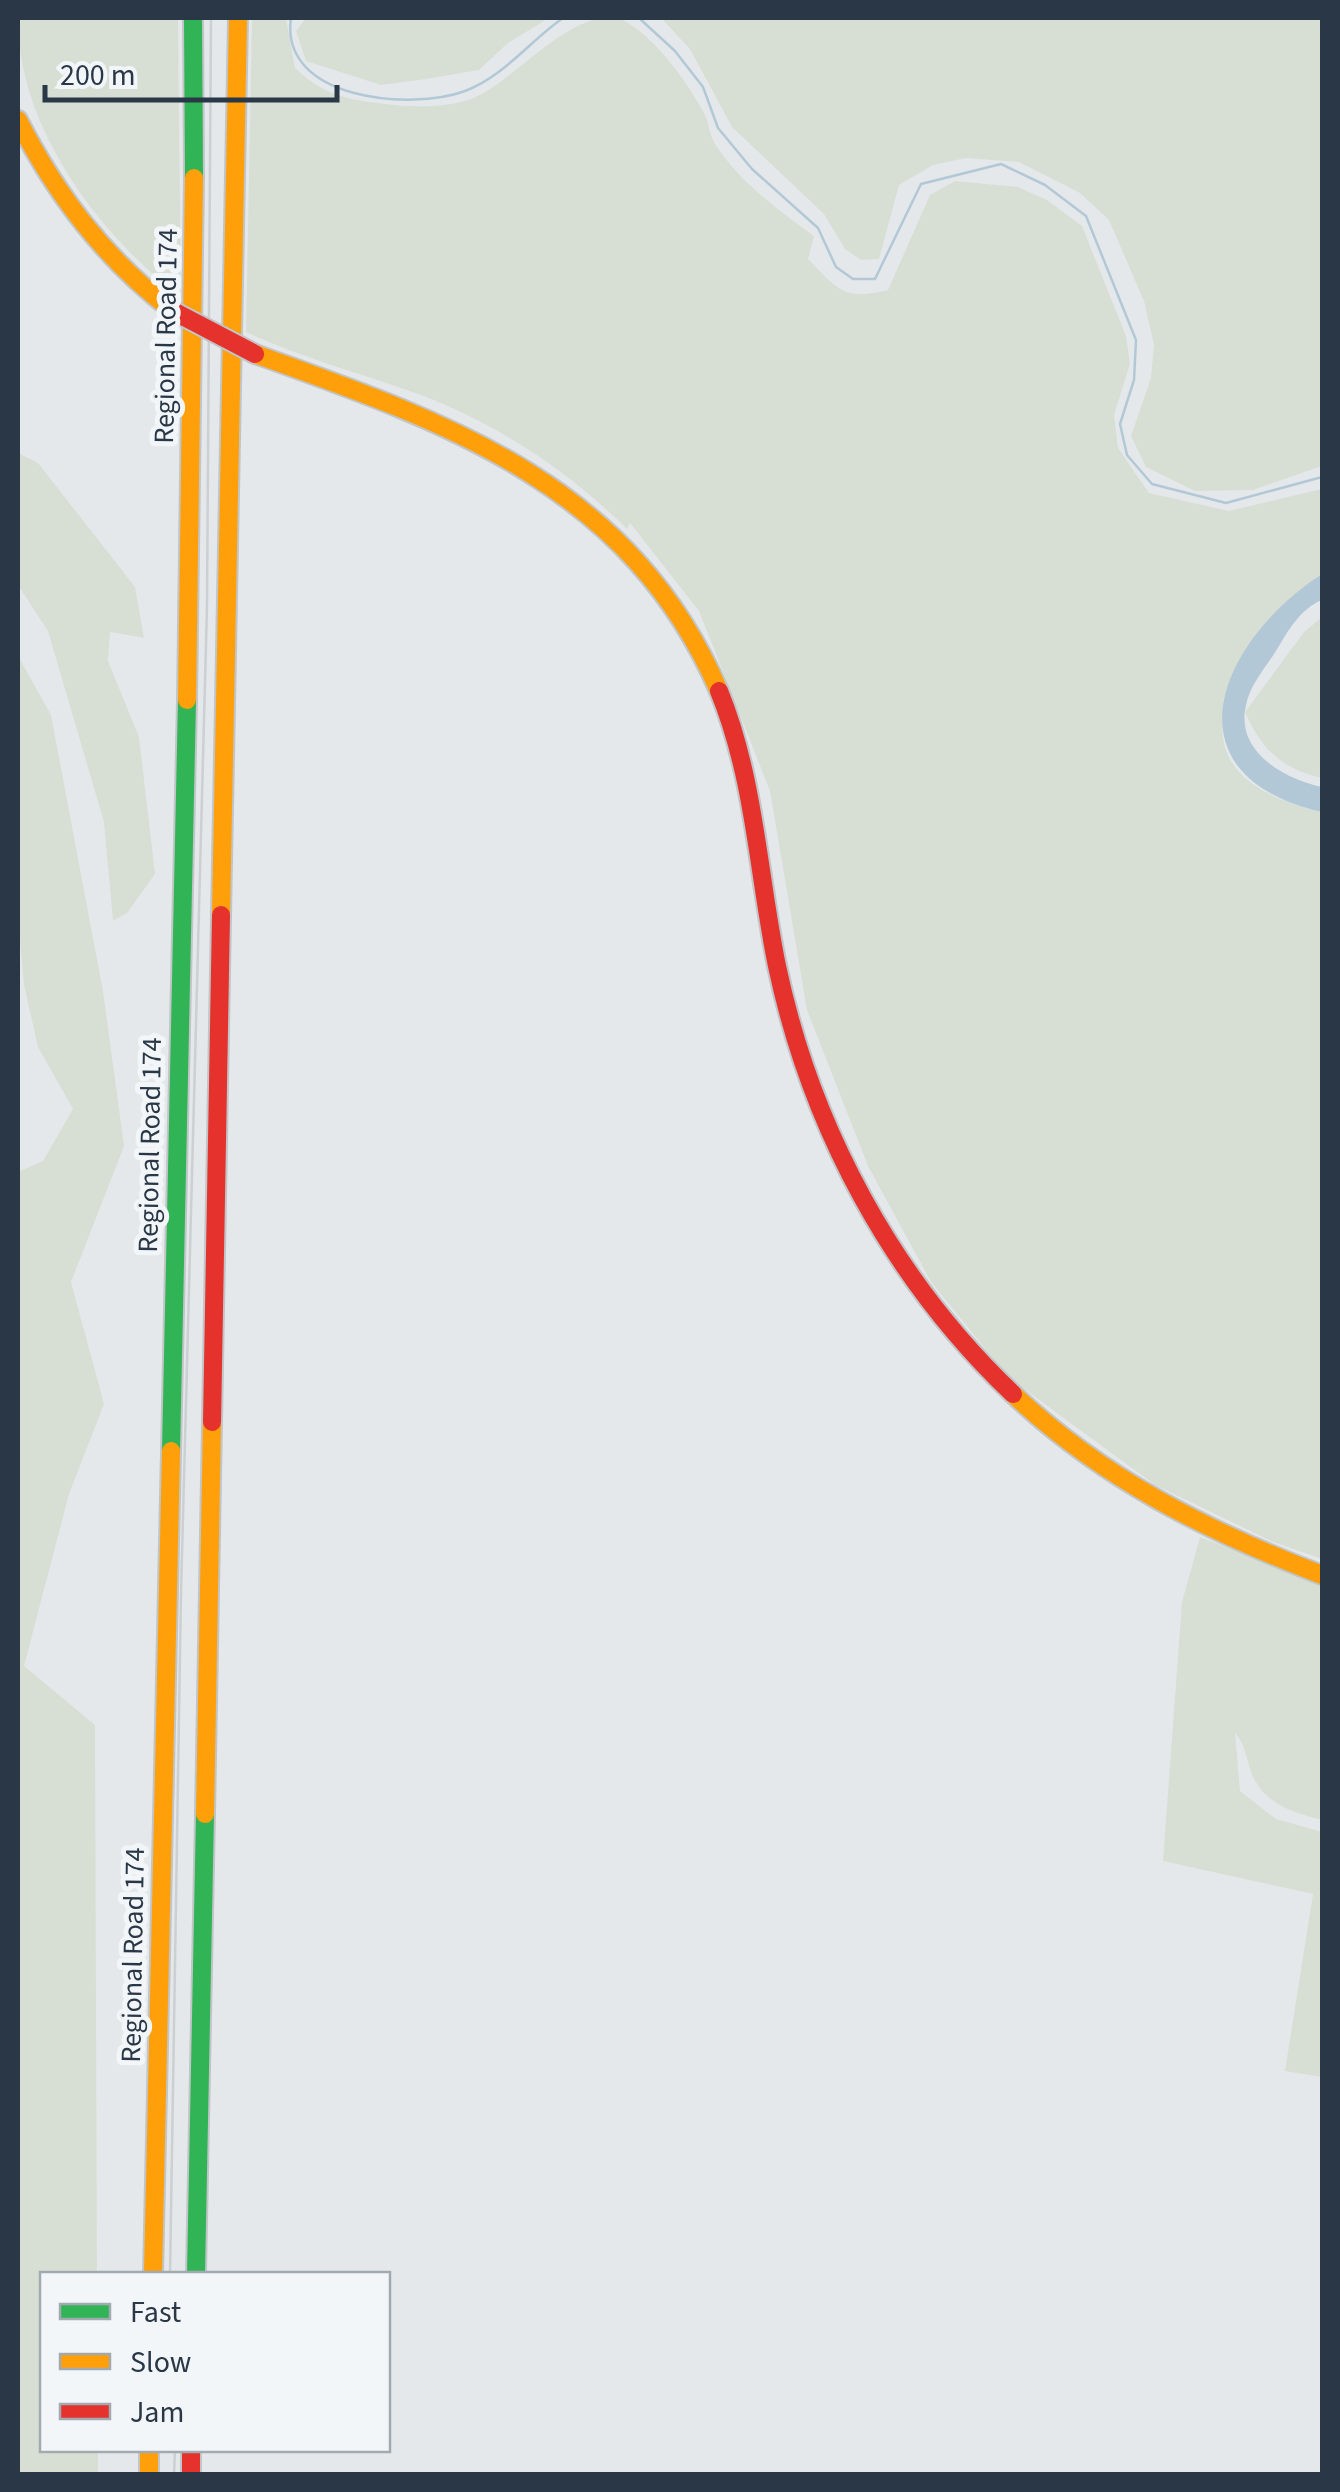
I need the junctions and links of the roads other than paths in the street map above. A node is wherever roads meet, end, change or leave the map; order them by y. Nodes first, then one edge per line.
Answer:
1 (192, 18) edge
2 (238, 18) edge
3 (18, 120) edge
4 (1322, 1574) edge
5 (153, 2272) edge
6 (196, 2272) edge

1 - 5 main road, Regional Road 174
2 - 6 main road
3 - 4 main road, bridge

